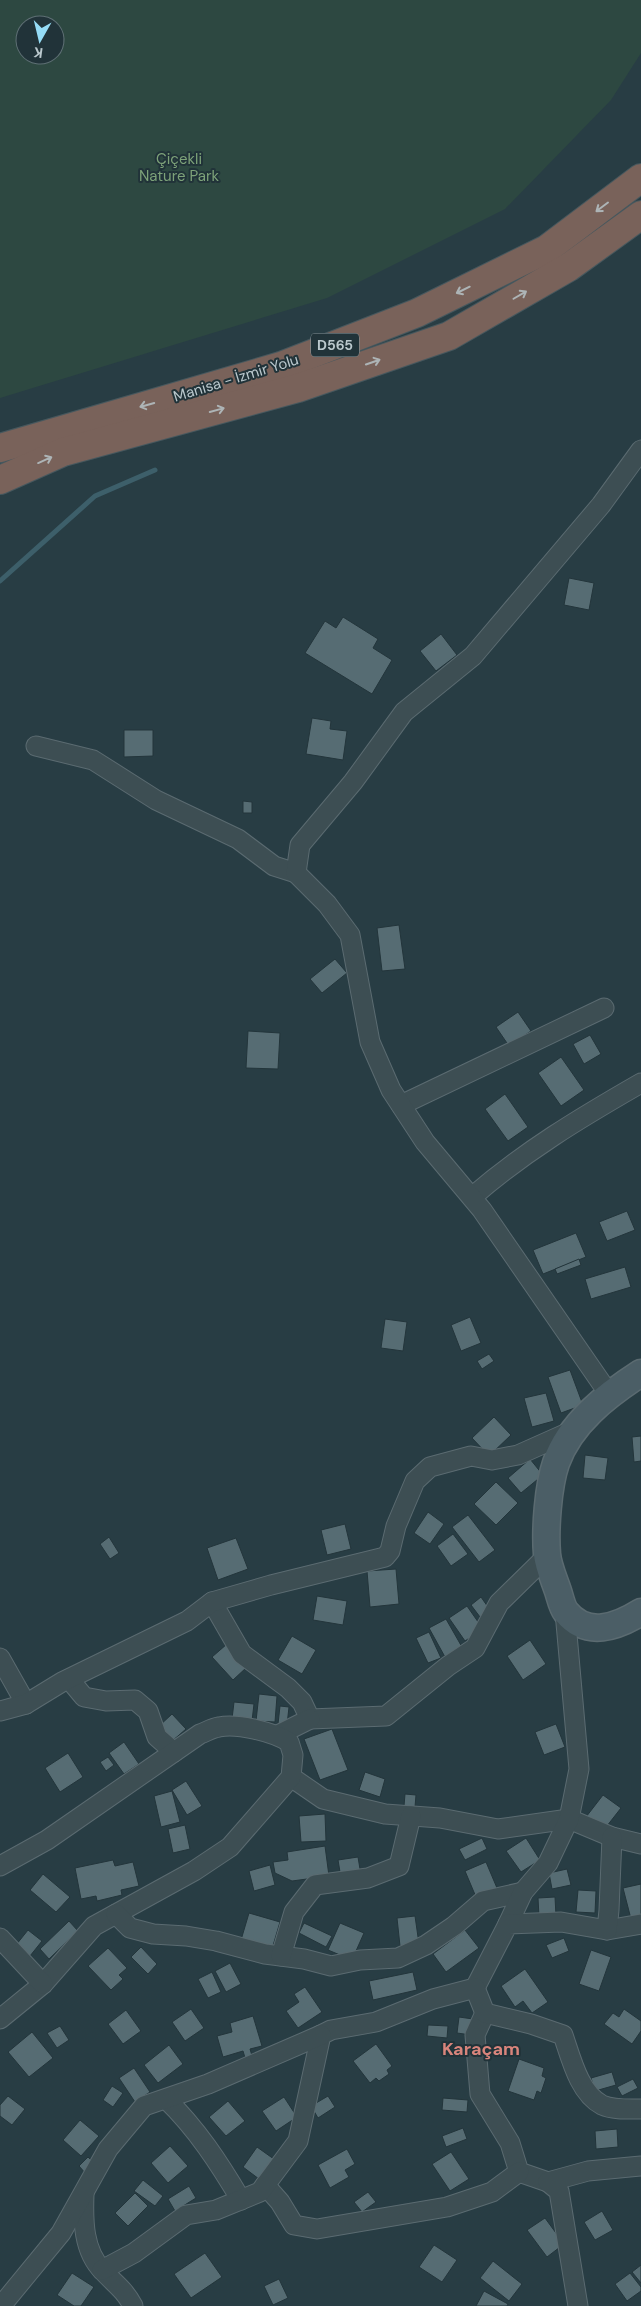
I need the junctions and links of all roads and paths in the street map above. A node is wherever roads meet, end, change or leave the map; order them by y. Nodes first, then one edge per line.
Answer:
1 (641, 178) edge
2 (641, 215) edge
3 (0, 448) edge
4 (641, 450) edge
5 (0, 480) edge
6 (36, 746) dead end
7 (296, 873) junction
8 (604, 1008) dead end
9 (641, 1083) edge
10 (401, 1105) junction
11 (472, 1197) junction
12 (641, 1373) edge
13 (609, 1394) junction
14 (574, 1430) junction
15 (547, 1556) junction
16 (212, 1602) junction
17 (565, 1612) junction
18 (641, 1612) edge
19 (0, 1658) edge
20 (70, 1679) junction
21 (26, 1704) junction
22 (0, 1711) edge
23 (310, 1719) junction
24 (278, 1735) junction
25 (174, 1752) junction
26 (291, 1777) junction
27 (411, 1816) junction
28 (569, 1819) junction
29 (612, 1837) junction
30 (641, 1844) edge
31 (0, 1866) edge
32 (522, 1892) junction
33 (116, 1914) junction
34 (508, 1924) junction
35 (641, 1924) edge
36 (606, 1930) junction
37 (0, 1938) edge
38 (281, 1956) junction
39 (43, 1984) junction
40 (475, 1988) junction
41 (485, 2013) junction
42 (0, 2019) edge
43 (321, 2035) junction
44 (166, 2098) junction
45 (641, 2109) edge
46 (641, 2166) edge
47 (519, 2172) junction
48 (548, 2182) junction
49 (265, 2185) junction
50 (84, 2190) junction
51 (241, 2200) junction
52 (102, 2270) junction
53 (1, 2306) edge
54 (133, 2306) edge
55 (578, 2306) edge

1 -> 3 highway, Manisa - İzmir Yolu / D565
5 -> 2 highway, Manisa - İzmir Yolu / D565
4 - 7 street
6 - 7 street
7 - 10 street
8 - 10 street
9 - 11 street
10 - 11 street
11 - 13 street
12 - 13 street
13 - 14 street
14 - 15 street
14 - 16 street
15 - 17 street
15 - 23 street
16 - 20 street
16 - 23 street
17 - 18 street
17 - 28 street
19 - 21 street
20 - 21 street
20 - 25 street
21 - 22 street
23 - 24 street
24 - 25 street
24 - 26 street
25 - 31 street
26 - 27 street
26 - 33 street
27 - 28 street
27 - 38 street
28 - 29 street
28 - 32 street
29 - 30 street
29 - 36 street
32 - 34 street
32 - 38 street
33 - 38 street
33 - 39 street
34 - 36 street
34 - 40 street
35 - 36 street
37 - 39 street
39 - 42 street
40 - 41 street
40 - 43 street
41 - 45 street
41 - 47 street
43 - 44 street
43 - 49 street
44 - 50 street
44 - 51 street
46 - 48 street
47 - 48 street
47 - 49 street
48 - 55 street
49 - 51 street
50 - 52 street
50 - 53 street
51 - 52 street
52 - 54 street

